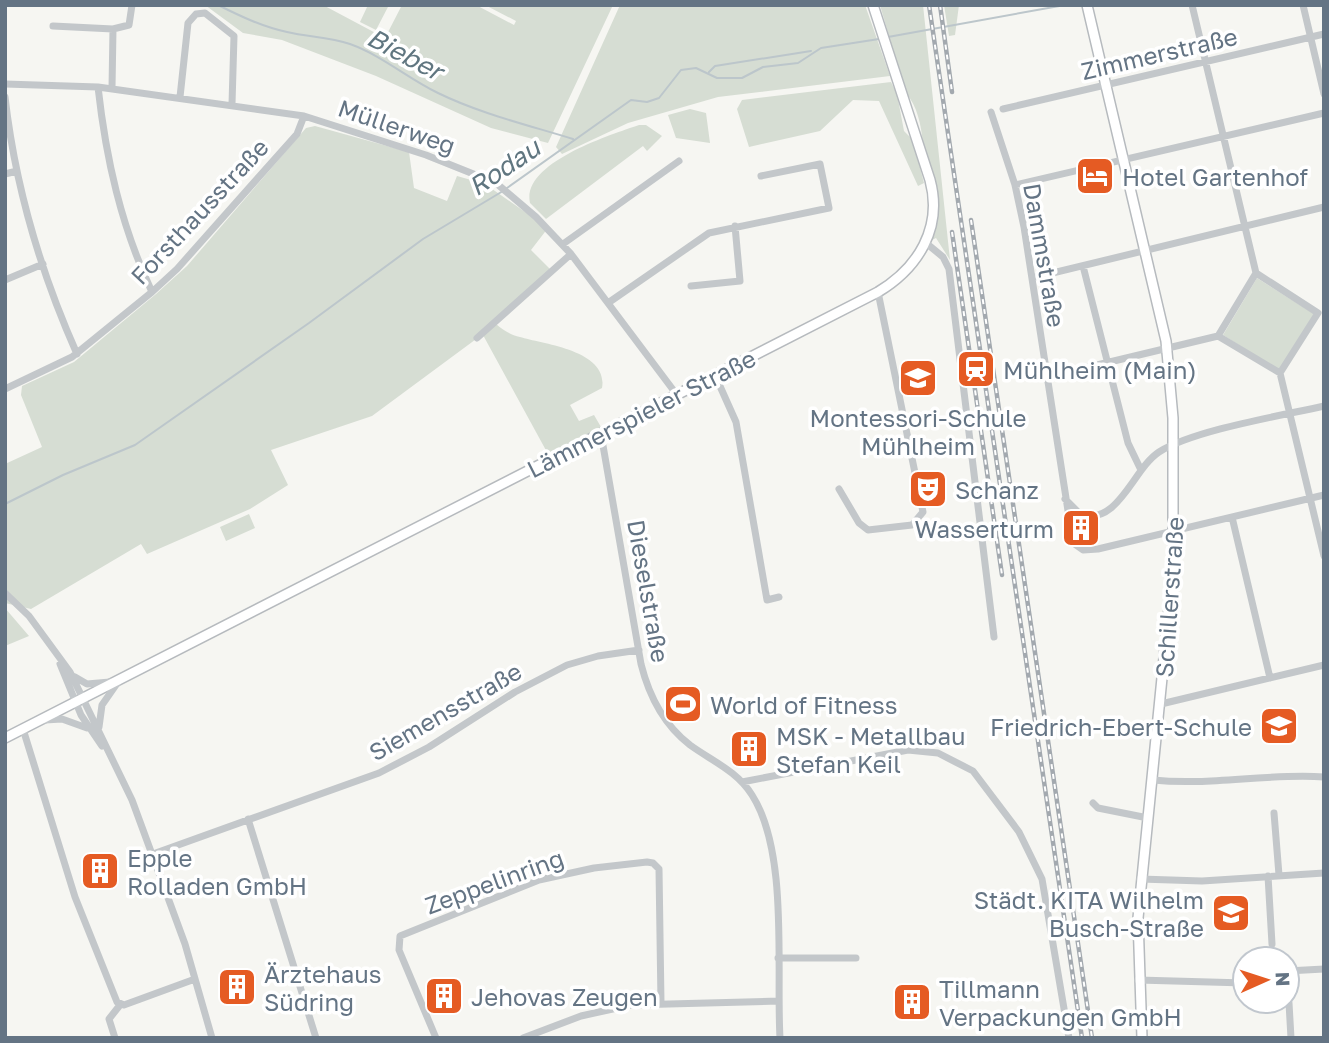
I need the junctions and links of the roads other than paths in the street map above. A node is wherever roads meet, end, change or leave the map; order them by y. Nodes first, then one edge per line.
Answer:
1 (132, 5) edge
2 (873, 5) edge
3 (1192, 5) edge
4 (1303, 5) edge
5 (1087, 6) edge
6 (53, 26) dead end
7 (113, 29) junction
8 (1324, 34) edge
9 (1310, 37) junction
10 (1205, 62) junction
11 (5, 84) edge
12 (98, 86) junction
13 (1106, 86) junction
14 (112, 88) junction
15 (1324, 94) edge
16 (5, 97) edge
17 (180, 97) junction
18 (232, 104) junction
19 (1003, 109) dead end
20 (991, 112) dead end
21 (1324, 113) edge
22 (304, 116) junction
23 (1223, 136) junction
24 (1123, 160) junction
25 (679, 161) dead end
26 (17, 172) junction
27 (5, 174) edge
28 (761, 176) dead end
29 (1015, 185) junction
30 (1324, 207) edge
31 (735, 226) junction
32 (1245, 226) junction
33 (926, 243) junction
34 (563, 244) junction
35 (1144, 250) junction
36 (571, 254) junction
37 (43, 264) junction
38 (1083, 265) junction
39 (1256, 273) junction
40 (1032, 278) junction
41 (5, 280) edge
42 (691, 286) dead end
43 (152, 292) junction
44 (878, 292) junction
45 (608, 303) junction
46 (1321, 312) edge
47 (1218, 336) junction
48 (477, 338) dead end
49 (1167, 348) junction
50 (77, 354) junction
51 (1108, 362) junction
52 (1280, 373) junction
53 (715, 375) junction
54 (1046, 377) junction
55 (5, 389) edge
56 (677, 395) junction
57 (1324, 406) edge
58 (1290, 414) junction
59 (601, 434) junction
60 (1175, 443) junction
61 (1140, 468) junction
62 (839, 489) dead end
63 (1063, 491) junction
64 (1324, 495) edge
65 (1310, 498) junction
66 (1232, 517) junction
67 (1175, 531) junction
68 (1324, 556) edge
69 (5, 593) edge
70 (779, 597) dead end
71 (994, 637) dead end
72 (54, 650) junction
73 (639, 650) junction
74 (1324, 665) edge
75 (70, 672) junction
76 (1270, 678) junction
77 (121, 680) junction
78 (80, 700) junction
79 (1161, 704) junction
80 (37, 722) junction
81 (23, 729) junction
82 (97, 733) junction
83 (5, 738) edge
84 (1324, 777) edge
85 (1153, 779) junction
86 (742, 782) junction
87 (1093, 803) dead end
88 (1274, 813) dead end
89 (1148, 818) junction
90 (248, 819) junction
91 (153, 854) junction
92 (1324, 873) edge
93 (1279, 874) junction
94 (1268, 876) junction
95 (1140, 879) junction
96 (1272, 944) dead end
97 (778, 958) junction
98 (856, 958) dead end
99 (1324, 969) edge
100 (1301, 970) edge
101 (195, 979) junction
102 (1138, 980) junction
103 (1231, 983) edge
104 (779, 1001) junction
105 (661, 1003) junction
106 (120, 1005) junction
107 (1290, 1015) edge
108 (115, 1038) edge
109 (212, 1038) edge
110 (316, 1038) edge
111 (436, 1038) edge
112 (523, 1038) edge
113 (780, 1038) edge
114 (1069, 1038) edge
115 (1142, 1038) edge
116 (1291, 1038) edge

1 - 7 street
2 - 33 main road, Lämmerspieler Straße
3 - 10 street
4 - 9 street
5 - 13 main road, Schillerstraße
6 - 7 street
7 - 14 street
8 - 9 street, Zimmerstraße
9 - 10 street, Zimmerstraße
9 - 15 street
10 - 13 street, Zimmerstraße
10 - 23 street
11 - 12 street, Müllerweg
12 - 14 street, Müllerweg
12 - 43 street
13 - 19 street, Zimmerstraße
13 - 24 main road, Schillerstraße
14 - 17 street, Müllerweg
16 - 26 street
17 - 18 street, Müllerweg
17 - 18 street
18 - 22 street, Müllerweg
20 - 29 street, Dammstraße
21 - 23 street
22 - 34 street, Müllerweg
22 - 43 street, Forsthausstraße
23 - 24 street
23 - 32 street
24 - 29 street
24 - 35 main road, Schillerstraße
25 - 34 street
26 - 27 street
26 - 37 street
28 - 31 street
29 - 40 street, Dammstraße
30 - 32 street
31 - 42 street
31 - 45 street
32 - 35 street
32 - 39 street
33 - 44 main road, Lämmerspieler Straße
33 - 71 street
34 - 36 street, Müllerweg
35 - 38 street
35 - 49 main road, Schillerstraße
36 - 45 street, Müllerweg
36 - 48 street
37 - 41 street
37 - 50 street
38 - 40 street
38 - 51 street
39 - 46 street
39 - 47 street
40 - 54 street, Dammstraße
43 - 50 street, Forsthausstraße
44 - 53 main road, Lämmerspieler Straße
44 - 62 street
45 - 56 street, Müllerweg
46 - 52 street
47 - 49 street
47 - 52 street
49 - 51 street
49 - 60 main road, Schillerstraße
50 - 55 street, Forsthausstraße
51 - 54 street
51 - 61 street
52 - 58 street
53 - 56 main road, Lämmerspieler Straße
53 - 70 street
54 - 63 street, Dammstraße
56 - 59 main road, Lämmerspieler Straße
57 - 58 street
58 - 60 street
58 - 65 street
59 - 73 street, Dieselstraße
59 - 77 main road, Lämmerspieler Straße
60 - 61 street
60 - 67 main road, Schillerstraße
61 - 63 street
63 - 67 street, Dammstraße
64 - 65 street
65 - 66 street
65 - 68 street
66 - 67 street
66 - 76 street
67 - 79 main road, Schillerstraße
69 - 72 street
72 - 75 street
72 - 78 street
73 - 86 street, Dieselstraße
73 - 90 street, Siemensstraße
74 - 76 street
75 - 77 street, Lämmerspieler Straße
75 - 78 street
76 - 79 street
77 - 78 main road, Lämmerspieler Straße
77 - 82 street, Lämmerspieler Straße
78 - 80 main road, Lämmerspieler Straße
78 - 82 street
79 - 85 main road, Schillerstraße
80 - 81 main road, Lämmerspieler Straße
80 - 82 street, Lämmerspieler Straße
81 - 83 main road, Lämmerspieler Straße
81 - 106 street
82 - 91 street
84 - 85 street
85 - 89 main road, Schillerstraße
86 - 97 street, Dieselstraße
86 - 114 street
87 - 89 street
88 - 93 street
89 - 95 main road, Schillerstraße
90 - 91 street, Siemensstraße
90 - 110 street
91 - 101 street
92 - 93 street
93 - 94 street
94 - 95 street
94 - 96 street
95 - 102 main road, Schillerstraße
97 - 98 street
97 - 104 street, Dieselstraße
99 - 100 street
101 - 106 street
101 - 109 street
102 - 103 street
102 - 115 main road, Schillerstraße
104 - 105 street
104 - 113 street, Dieselstraße
105 - 111 street, Zeppelinring
105 - 112 street
106 - 108 street
107 - 116 street

